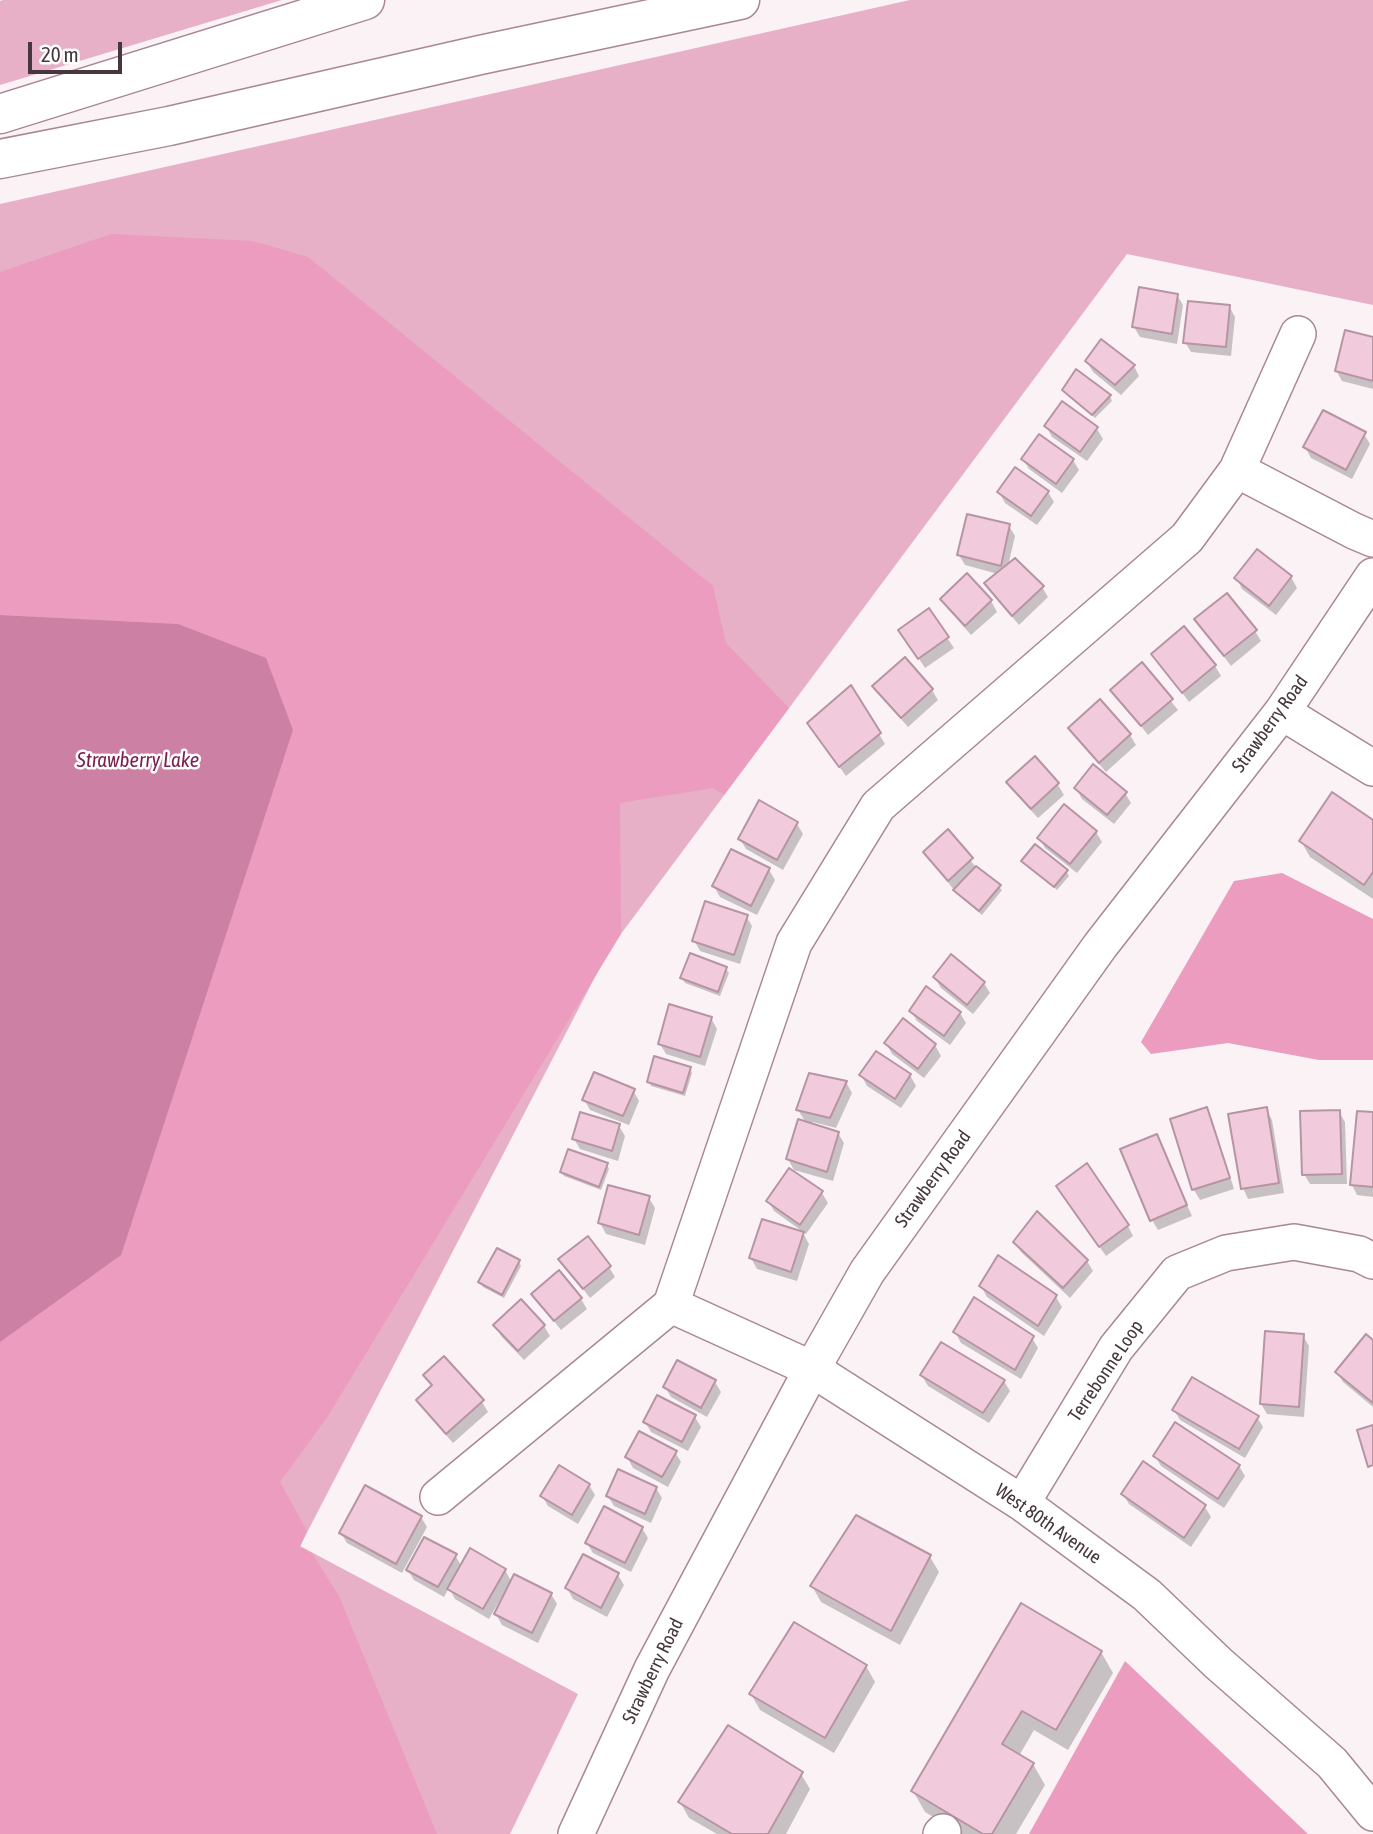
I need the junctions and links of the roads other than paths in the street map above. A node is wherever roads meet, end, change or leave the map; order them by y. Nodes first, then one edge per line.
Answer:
1 (365, 0) edge
2 (740, 0) edge
3 (0, 114) edge
4 (0, 159) edge
5 (1298, 334) dead end
6 (1237, 470) junction
7 (1373, 539) edge
8 (1373, 576) edge
9 (1282, 712) junction
10 (1373, 768) edge
11 (1373, 1261) edge
12 (671, 1305) junction
13 (812, 1368) junction
14 (438, 1497) dead end
15 (1022, 1503) junction
16 (1373, 1813) edge
17 (576, 1834) edge

1 - 3 highway
2 - 4 highway
5 - 6 street
6 - 7 street
6 - 12 street
8 - 9 street, Strawberry Road
9 - 10 street
9 - 13 street, Strawberry Road
11 - 15 street, Terrebonne Loop
12 - 13 street, West 80th Avenue
12 - 14 street
13 - 15 street, West 80th Avenue
13 - 17 street, Strawberry Road
15 - 16 street, West 80th Avenue

